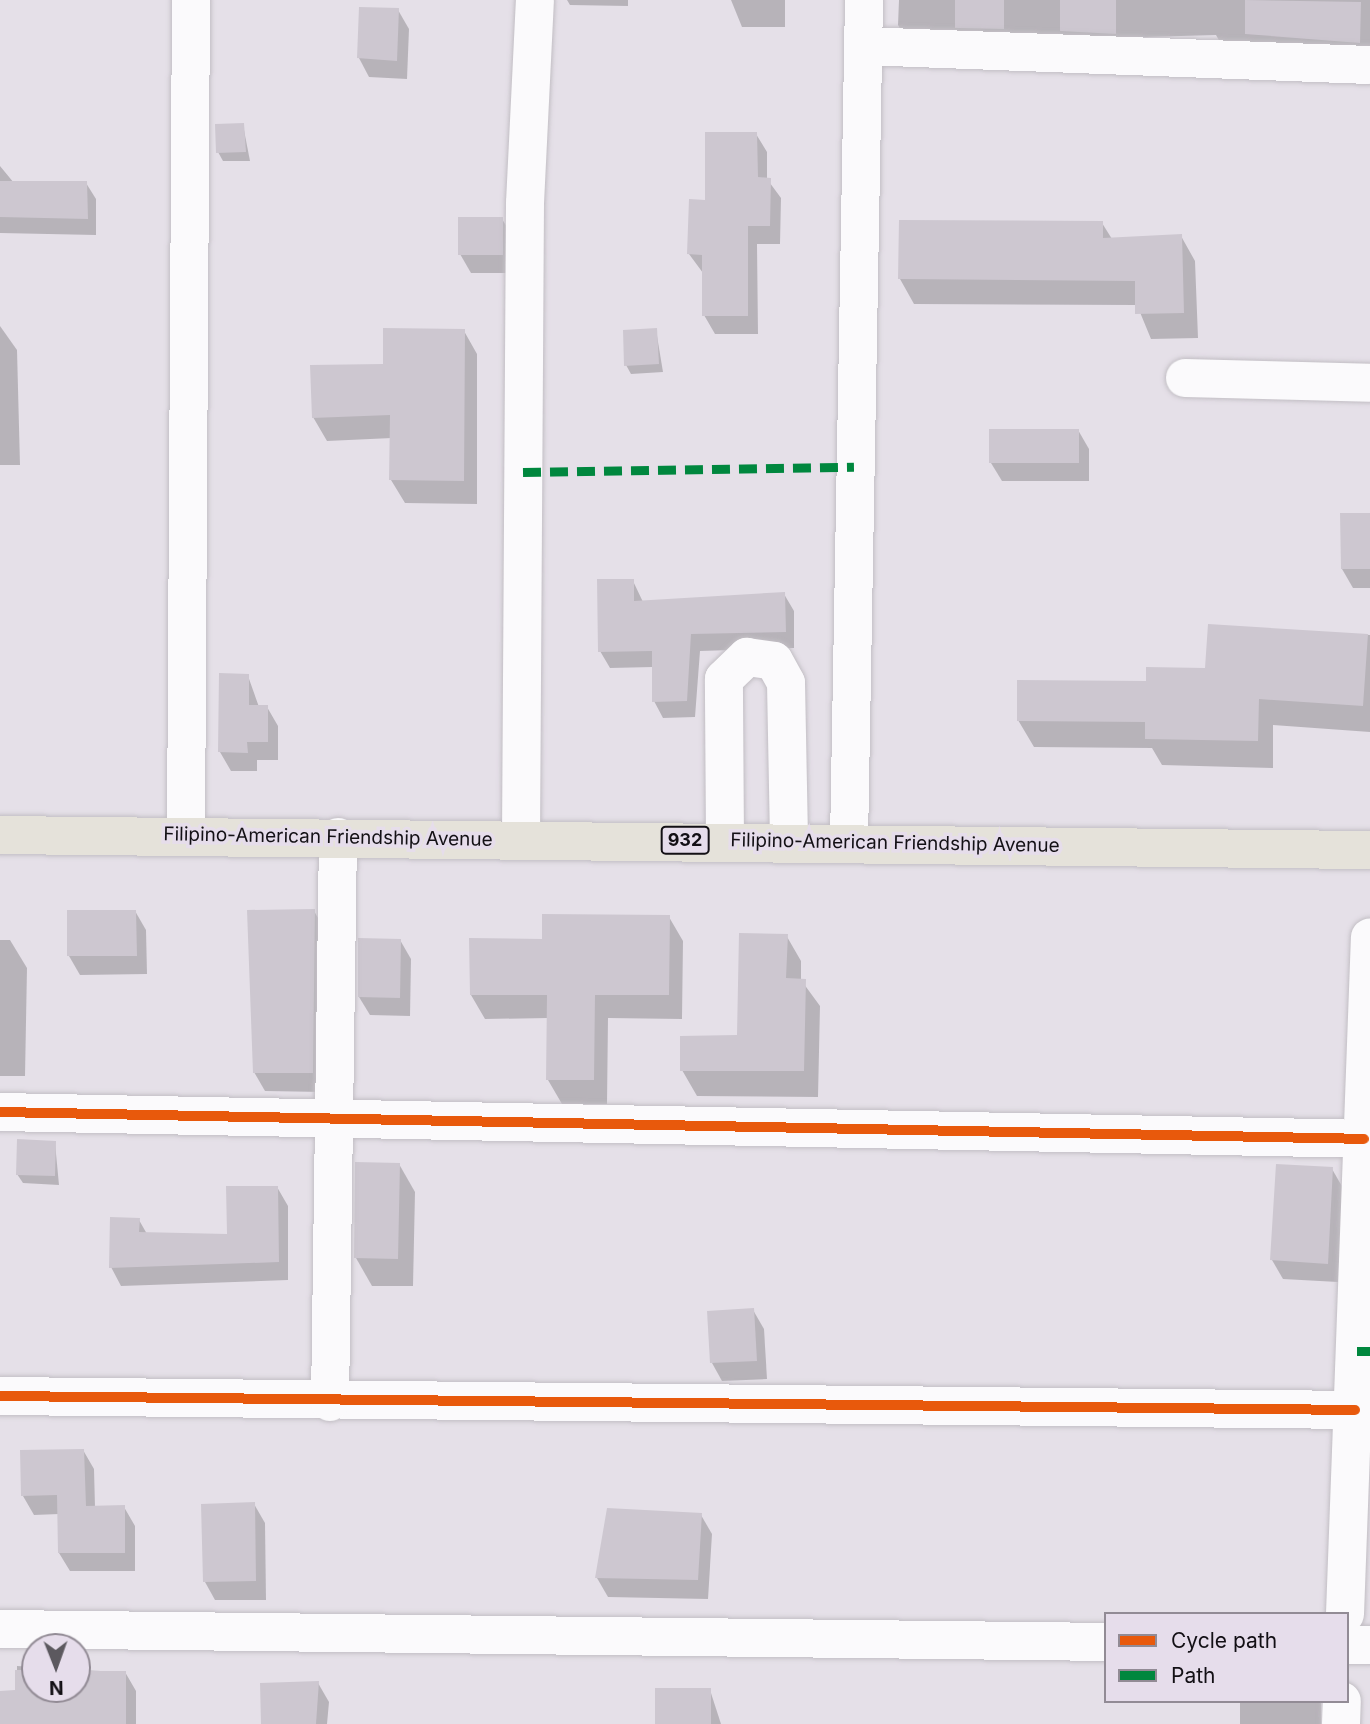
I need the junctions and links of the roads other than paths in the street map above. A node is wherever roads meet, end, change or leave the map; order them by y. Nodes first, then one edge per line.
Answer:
1 (191, 0) edge
2 (535, 0) edge
3 (864, 0) edge
4 (863, 46) junction
5 (1370, 65) edge
6 (1185, 378) dead end
7 (1370, 383) edge
8 (0, 835) edge
9 (186, 836) junction
10 (338, 837) junction
11 (521, 839) junction
12 (725, 840) junction
13 (789, 841) junction
14 (849, 842) junction
15 (1370, 850) edge
16 (1370, 937) edge
17 (0, 1112) edge
18 (334, 1114) junction
19 (1364, 1139) junction
20 (0, 1396) edge
21 (330, 1402) junction
22 (1355, 1410) junction
23 (1345, 1612) edge
24 (0, 1629) edge
25 (1104, 1642) edge
26 (1349, 1645) edge
27 (1370, 1646) edge
28 (1342, 1703) edge
29 (1341, 1724) edge

1 - 9 street
2 - 11 street
3 - 4 street
4 - 5 street
4 - 14 street
6 - 7 street
8 - 9 main road, Filipino-American Friendship Avenue / 932
9 - 10 main road, Filipino-American Friendship Avenue / 932
10 - 11 main road, Filipino-American Friendship Avenue / 932
10 - 18 street
11 - 12 main road, Filipino-American Friendship Avenue / 932
12 - 13 main road, Filipino-American Friendship Avenue / 932
12 - 13 street
13 - 14 main road, Filipino-American Friendship Avenue / 932
14 - 15 main road, Filipino-American Friendship Avenue / 932
16 - 19 street
17 - 18 street
18 - 19 street
18 - 21 street
19 - 22 street
20 - 21 street
21 - 22 street
22 - 23 street
24 - 25 street
26 - 27 street
28 - 29 street

